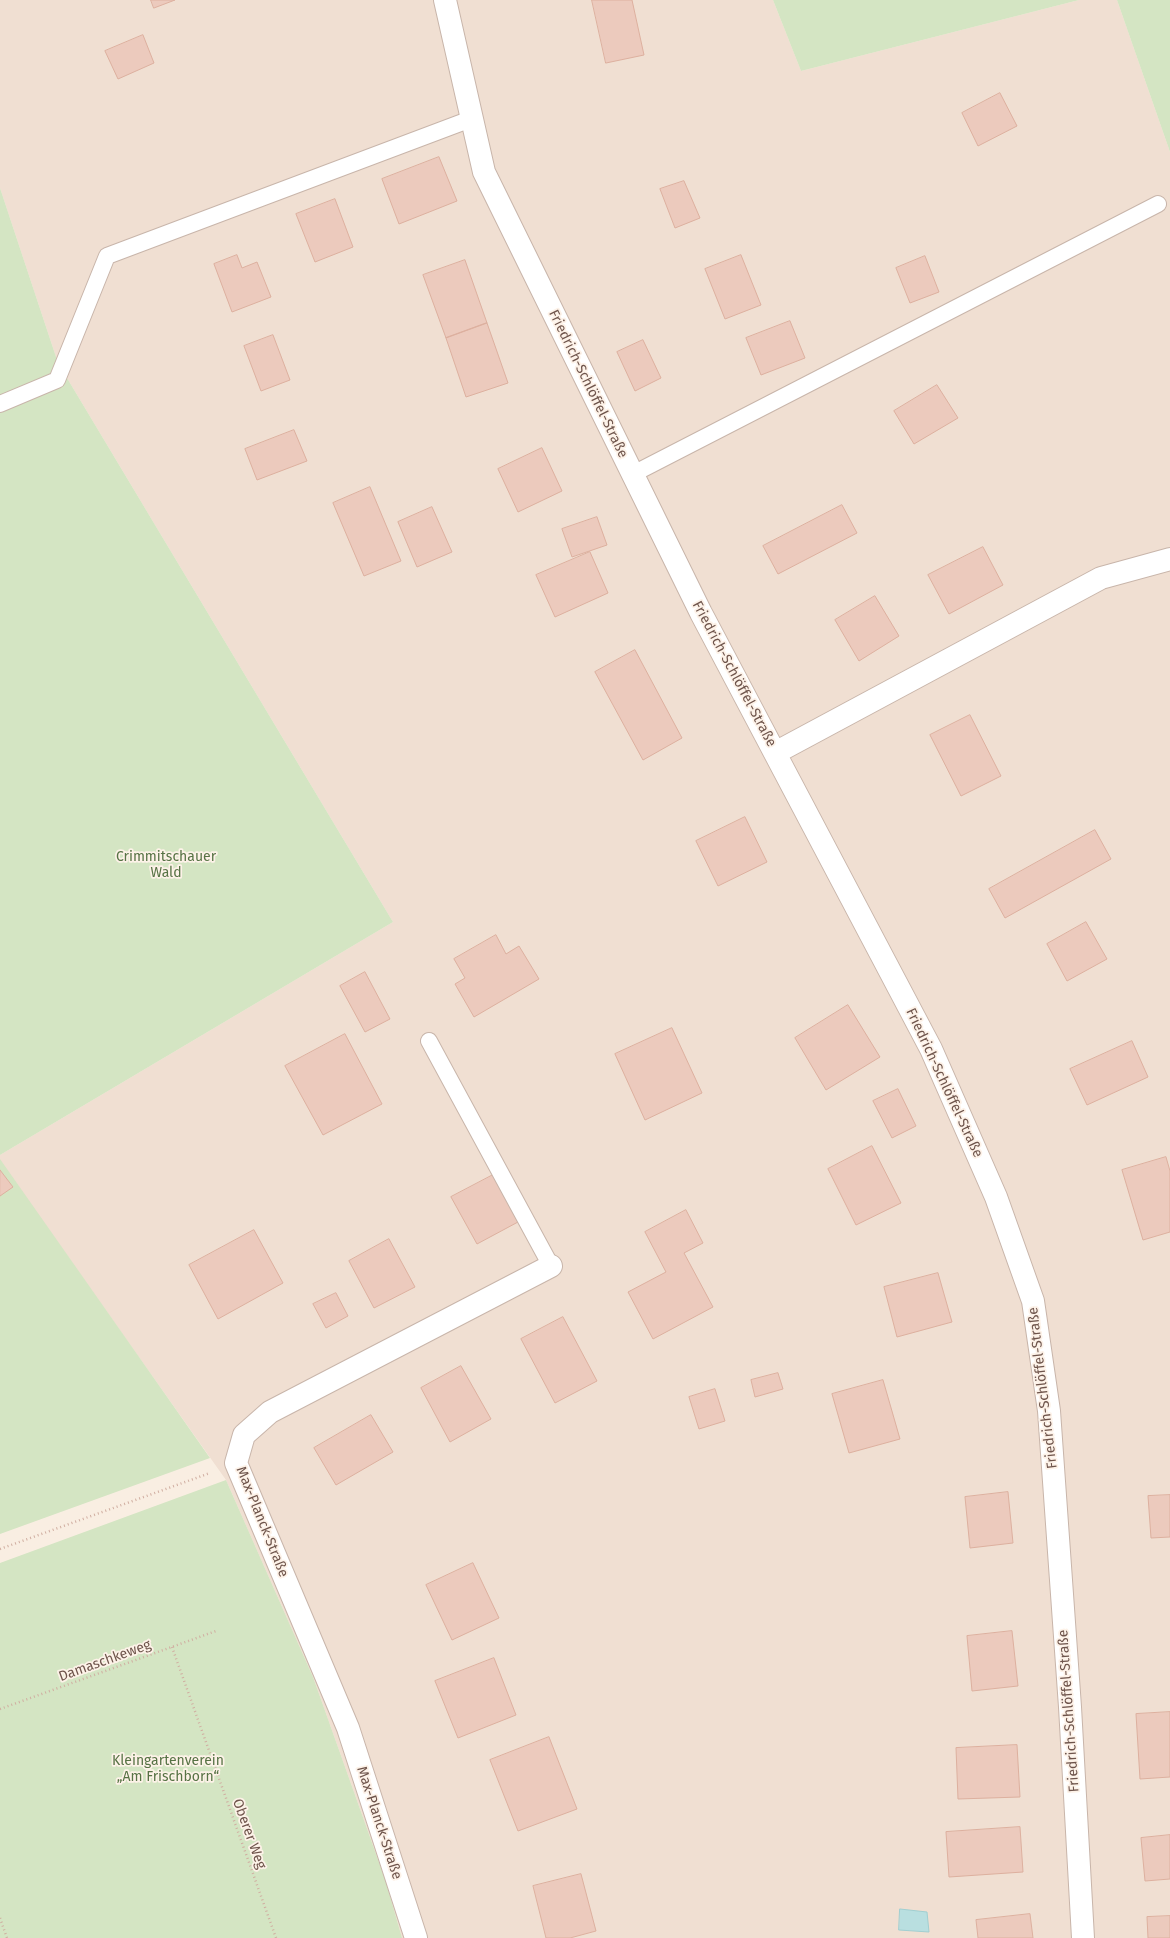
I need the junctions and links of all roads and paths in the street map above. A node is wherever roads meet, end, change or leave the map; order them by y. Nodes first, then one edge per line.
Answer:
1 (445, 0) edge
2 (471, 119) junction
3 (1158, 204) dead end
4 (0, 404) edge
5 (633, 474) junction
6 (1170, 558) edge
7 (775, 752) junction
8 (429, 1041) dead end
9 (551, 1266) joint
10 (236, 1463) junction
11 (0, 1549) edge
12 (216, 1631) dead end
13 (172, 1647) junction
14 (0, 1709) edge
15 (0, 1918) edge
16 (7, 1938) edge
17 (276, 1938) edge
18 (416, 1938) edge
19 (1083, 1938) edge

1 - 2 street, Friedrich-Schlöffel-Straße
2 - 4 lane
2 - 5 street, Friedrich-Schlöffel-Straße
3 - 5 lane
5 - 7 street, Friedrich-Schlöffel-Straße
6 - 7 street, Friedrich-Schlöffel-Straße
7 - 19 street, Friedrich-Schlöffel-Straße
8 - 9 lane
9 - 10 street, Max-Planck-Straße
10 - 11 path
10 - 18 street, Max-Planck-Straße
12 - 13 path, Damaschkeweg
13 - 14 path, Damaschkeweg
13 - 17 path, Oberer Weg
15 - 16 path

